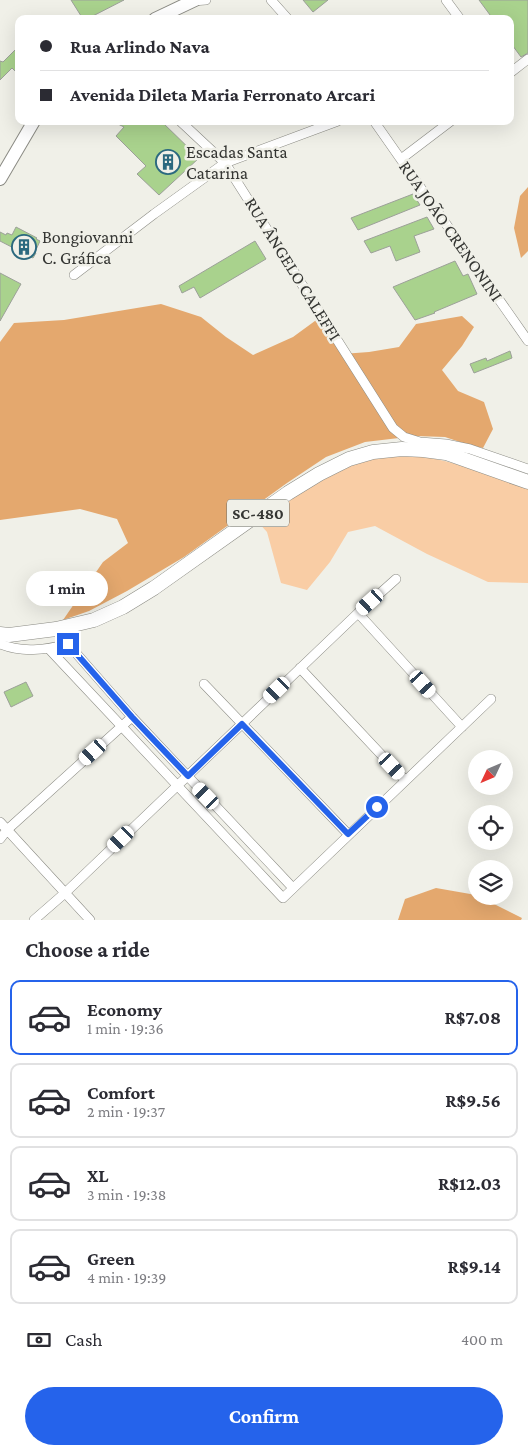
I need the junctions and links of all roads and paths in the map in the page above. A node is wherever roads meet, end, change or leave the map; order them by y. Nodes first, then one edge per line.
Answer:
1 (206, 0) edge
2 (271, 0) edge
3 (446, 0) edge
4 (193, 1) edge
5 (163, 15) edge
6 (284, 15) edge
7 (457, 15) edge
8 (528, 59) edge
9 (514, 70) edge
10 (32, 125) edge
11 (184, 125) edge
12 (327, 125) edge
13 (377, 125) edge
14 (446, 125) edge
15 (401, 160) junction
16 (225, 163) junction
17 (0, 179) edge
18 (74, 276) dead end
19 (528, 341) edge
20 (528, 469) edge
21 (528, 482) edge
22 (396, 578) dead end
23 (358, 613) junction
24 (0, 634) edge
25 (0, 644) edge
26 (48, 649) junction
27 (300, 668) junction
28 (204, 684) dead end
29 (492, 699) dead end
30 (132, 717) junction
31 (242, 724) junction
32 (122, 727) junction
33 (462, 727) junction
34 (188, 776) junction
35 (405, 780) junction
36 (178, 786) junction
37 (0, 822) edge
38 (7, 830) junction
39 (348, 834) junction
40 (0, 839) edge
41 (294, 888) junction
42 (65, 892) junction
43 (34, 920) edge
44 (90, 920) edge

1 - 4 street
2 - 6 street
3 - 7 street
4 - 5 main road
8 - 9 street
10 - 17 main road
11 - 16 street, RUA ÂNGELO CALEFFI
12 - 16 street
13 - 15 street, RUA JOÃO CRENONINI
14 - 15 street
15 - 19 street, RUA JOÃO CRENONINI
16 - 18 street
16 - 20 street, RUA ÂNGELO CALEFFI
21 - 24 main road, SC-480
22 - 23 street
23 - 27 street
23 - 33 street
25 - 26 street
26 - 30 street
26 - 32 street
27 - 31 street
27 - 35 street
28 - 31 street
29 - 33 street
30 - 32 street
30 - 34 street
31 - 34 street
31 - 39 street
32 - 36 street
32 - 38 street
33 - 35 street
34 - 36 street
34 - 41 street
35 - 39 street
36 - 41 street
36 - 42 street
37 - 38 street
38 - 40 street
38 - 42 street
39 - 41 street
42 - 43 street
42 - 44 street

